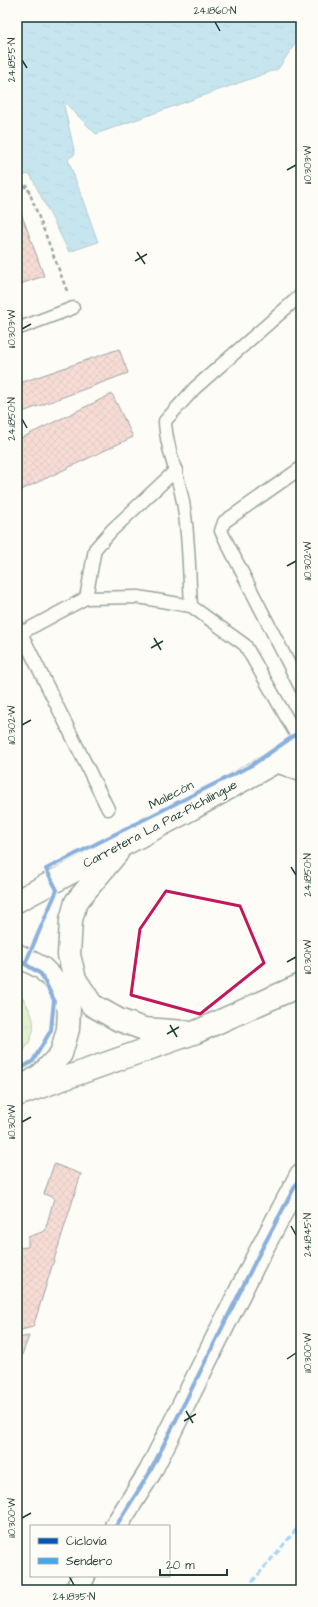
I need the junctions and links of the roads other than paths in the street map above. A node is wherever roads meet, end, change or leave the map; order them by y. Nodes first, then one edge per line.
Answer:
1 (301, 295) edge
2 (73, 308) road end
3 (17, 329) edge
4 (301, 468) edge
5 (176, 470) junction
6 (86, 598) junction
7 (191, 606) junction
8 (19, 629) edge
9 (301, 688) edge
10 (301, 743) edge
11 (276, 761) junction
12 (301, 770) edge
13 (108, 809) dead end
14 (125, 843) junction
15 (17, 901) edge
16 (17, 955) edge
17 (298, 985) edge
18 (196, 1032) junction
19 (17, 1091) edge
20 (17, 1095) edge
21 (301, 1175) edge
22 (117, 1525) edge
23 (83, 1577) edge
24 (76, 1590) edge

1 - 5 lane
2 - 3 lane
4 - 9 lane
5 - 6 lane
5 - 7 lane
6 - 7 lane
6 - 8 lane
7 - 10 lane
8 - 13 lane
10 - 11 main road, Carretera La Paz-Pichilingue
11 - 12 main road
11 - 14 main road, Carretera La Paz-Pichilingue
14 - 15 main road, Carretera La Paz-Pichilingue
14 - 18 main road
16 - 19 main road
17 - 18 main road
18 - 20 main road
21 - 22 main road
23 - 24 main road

